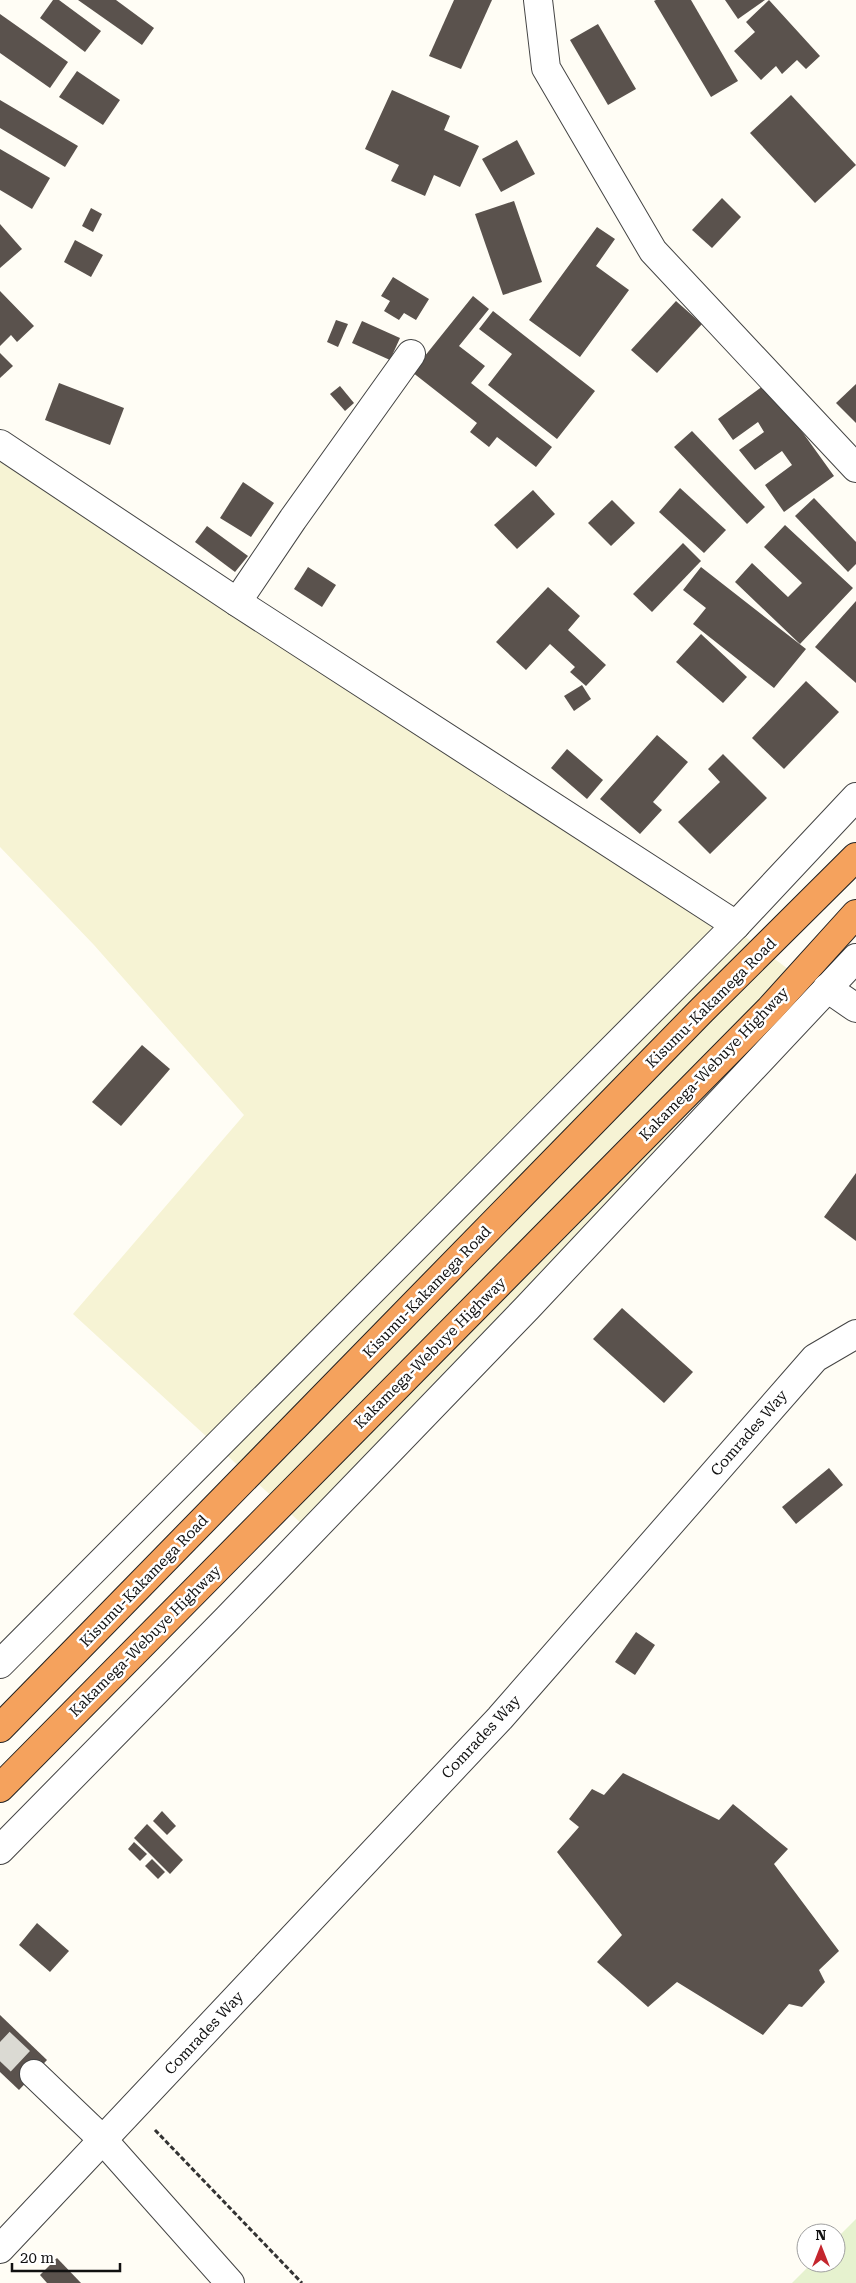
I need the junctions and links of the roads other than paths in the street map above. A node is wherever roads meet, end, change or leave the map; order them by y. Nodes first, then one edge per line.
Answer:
1 (538, 0) edge
2 (412, 354) dead end
3 (0, 444) edge
4 (856, 468) edge
5 (238, 602) junction
6 (856, 797) edge
7 (856, 857) edge
8 (856, 914) edge
9 (736, 925) junction
10 (856, 958) edge
11 (827, 988) junction
12 (856, 1008) edge
13 (856, 1334) edge
14 (0, 1664) edge
15 (0, 1728) edge
16 (0, 1788) edge
17 (0, 1850) edge
18 (34, 2074) tunnel mouth
19 (103, 2140) junction
20 (0, 2249) edge
21 (230, 2283) edge

1 - 4 street
2 - 5 street
3 - 5 street
5 - 9 street
6 - 9 street
7 - 15 highway, Kisumu-Kakamega Road
8 - 16 highway, Kakamega-Webuye Highway
9 - 14 street
10 - 11 street
11 - 12 street
11 - 17 street
13 - 19 street, Comrades Way
18 - 19 street
19 - 20 street, Comrades Way
19 - 21 street

